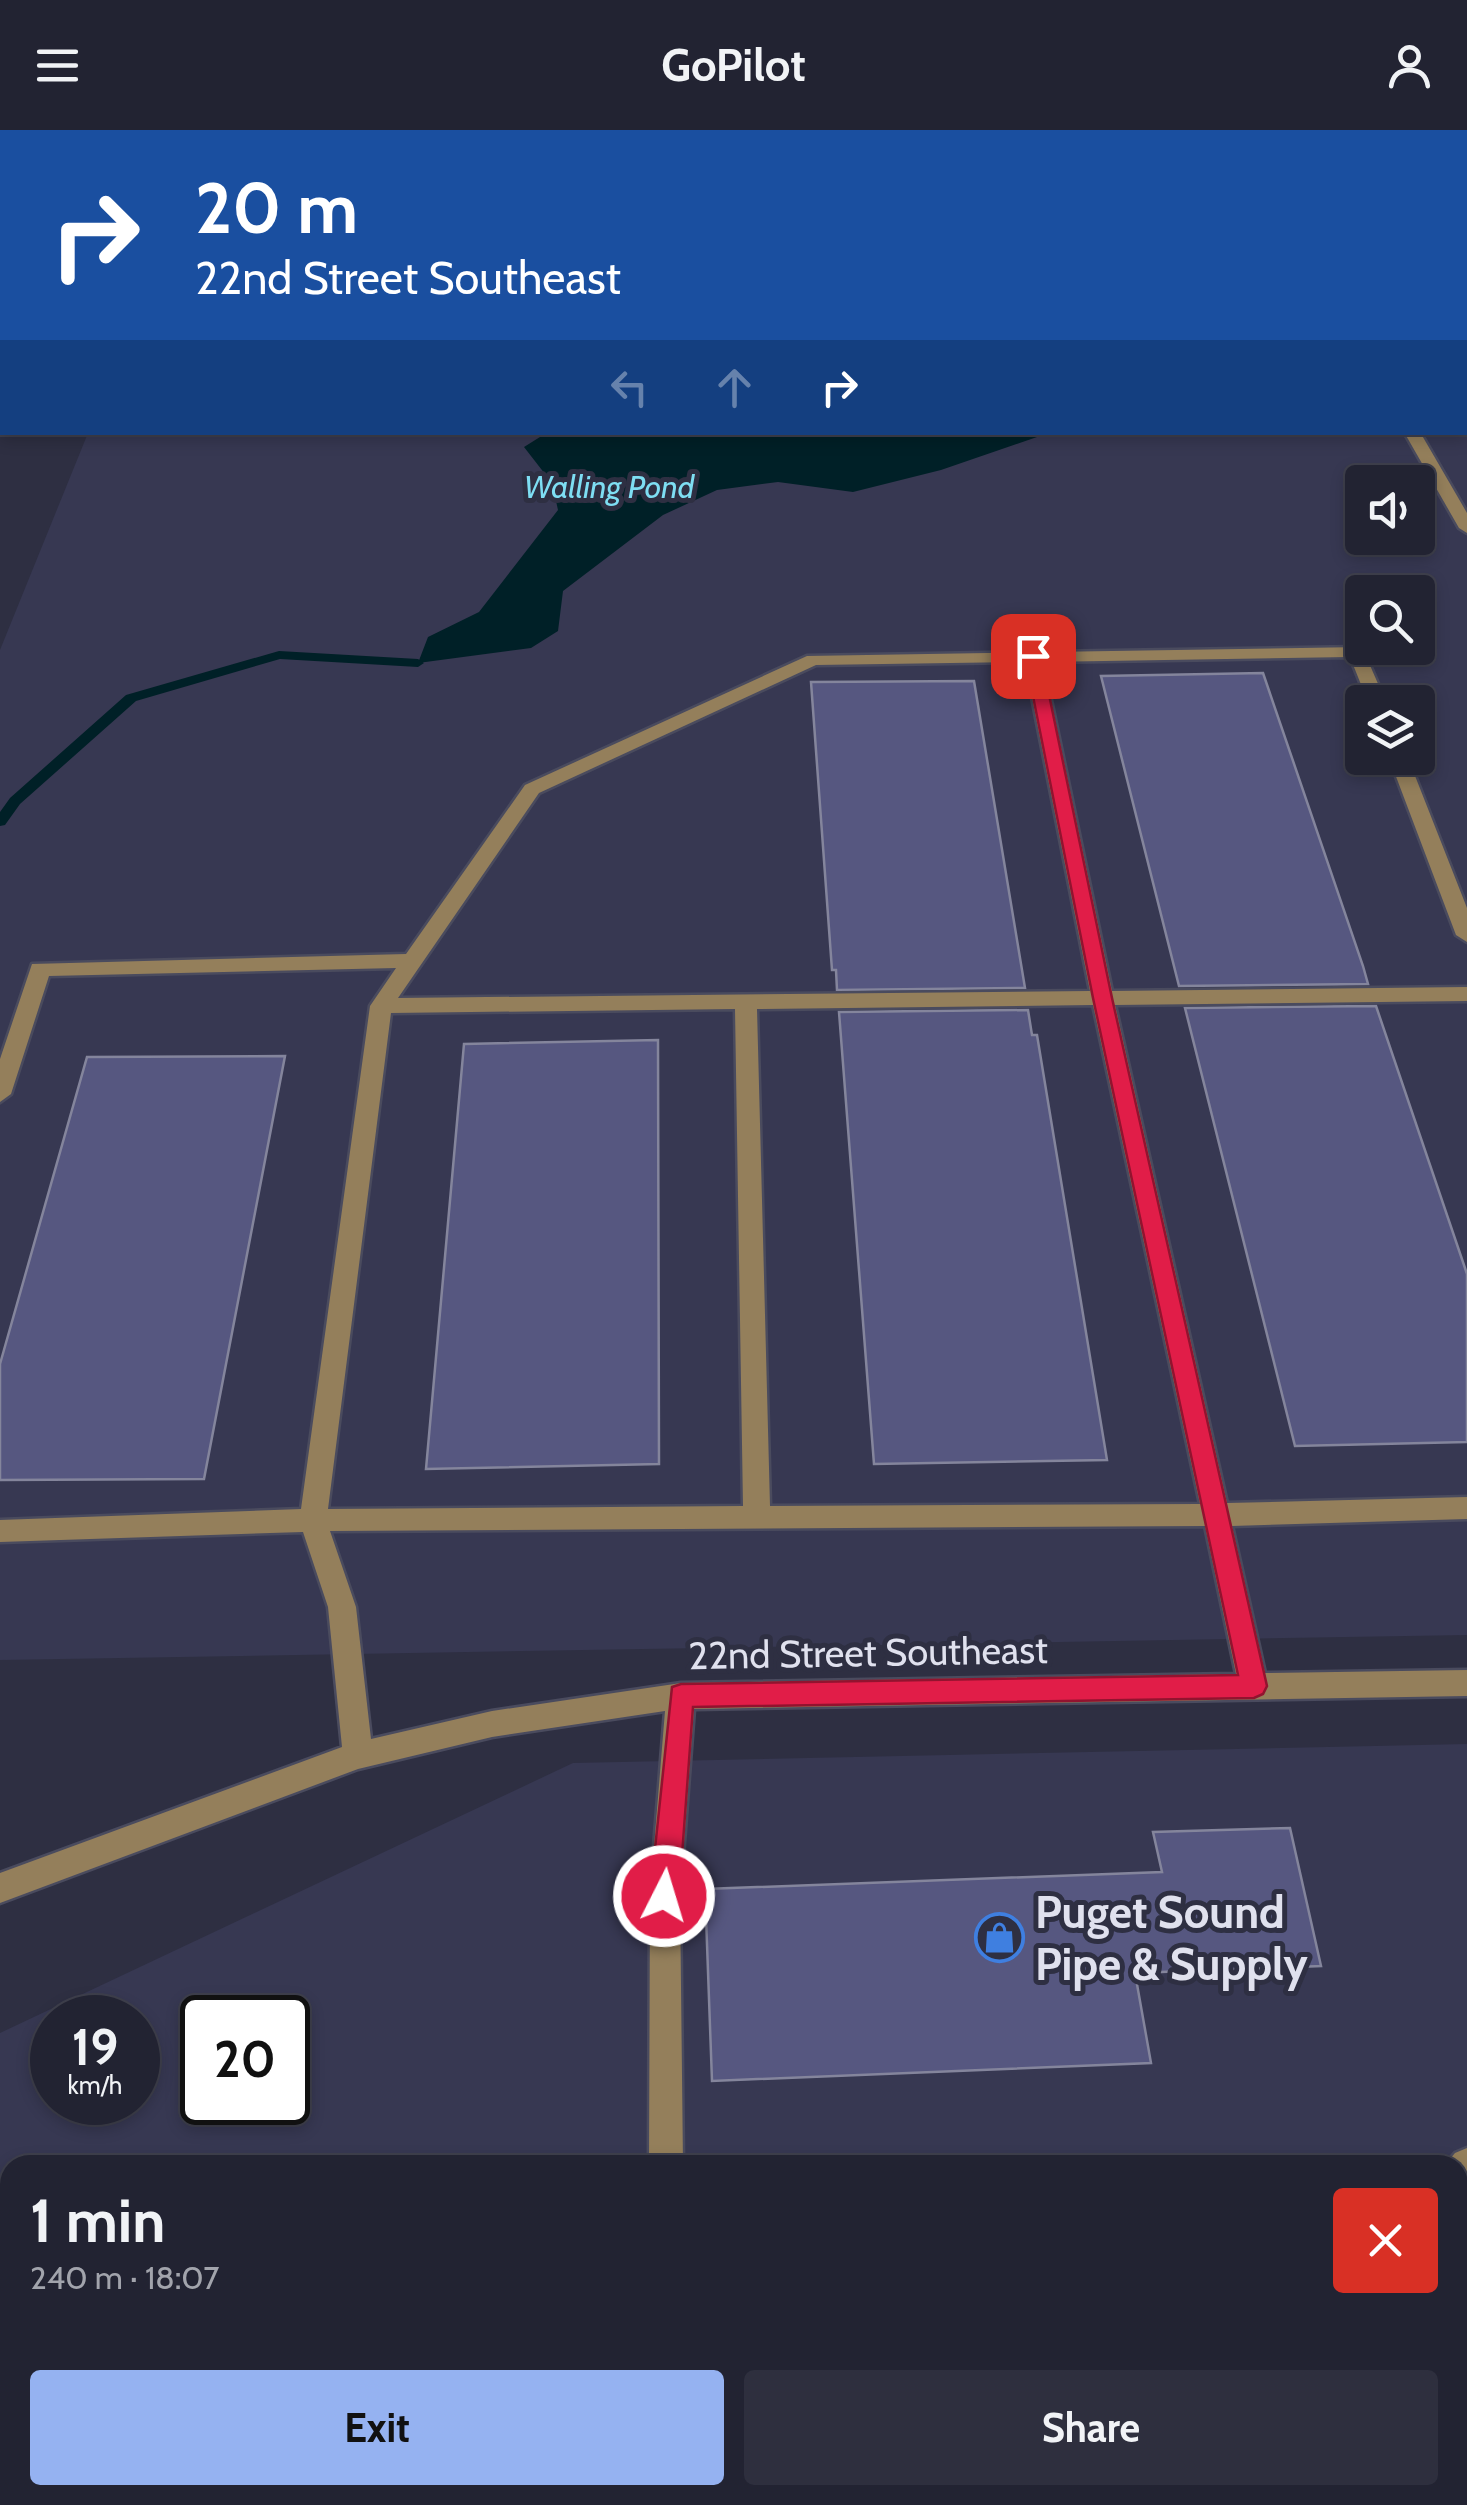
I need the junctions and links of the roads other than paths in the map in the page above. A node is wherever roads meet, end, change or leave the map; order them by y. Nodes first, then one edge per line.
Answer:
1 (1414, 435) edge
2 (1467, 528) edge
3 (1033, 656) junction
4 (1370, 685) edge
5 (1405, 775) edge
6 (1467, 935) edge
7 (412, 960) junction
8 (1467, 994) edge
9 (1102, 998) junction
10 (746, 1002) junction
11 (380, 1006) junction
12 (0, 1094) edge
13 (1467, 1508) edge
14 (1216, 1515) junction
15 (313, 1520) junction
16 (757, 1520) junction
17 (0, 1530) edge
18 (1467, 1683) edge
19 (1254, 1686) junction
20 (681, 1696) junction
21 (358, 1755) junction
22 (0, 1888) edge
23 (666, 2155) edge

1 - 2 street
3 - 4 street
3 - 7 street
3 - 9 street
5 - 6 street
7 - 11 street
7 - 12 street
8 - 9 street
9 - 10 street
9 - 14 street
10 - 11 street
10 - 16 street
11 - 15 street
13 - 14 street
14 - 16 street
14 - 19 street
15 - 16 street
15 - 17 street
15 - 21 street
18 - 19 street, 22nd Street Southeast
19 - 20 street, 22nd Street Southeast
20 - 21 street, 22nd Street Southeast
20 - 23 street
21 - 22 street, 22nd Street Southeast

